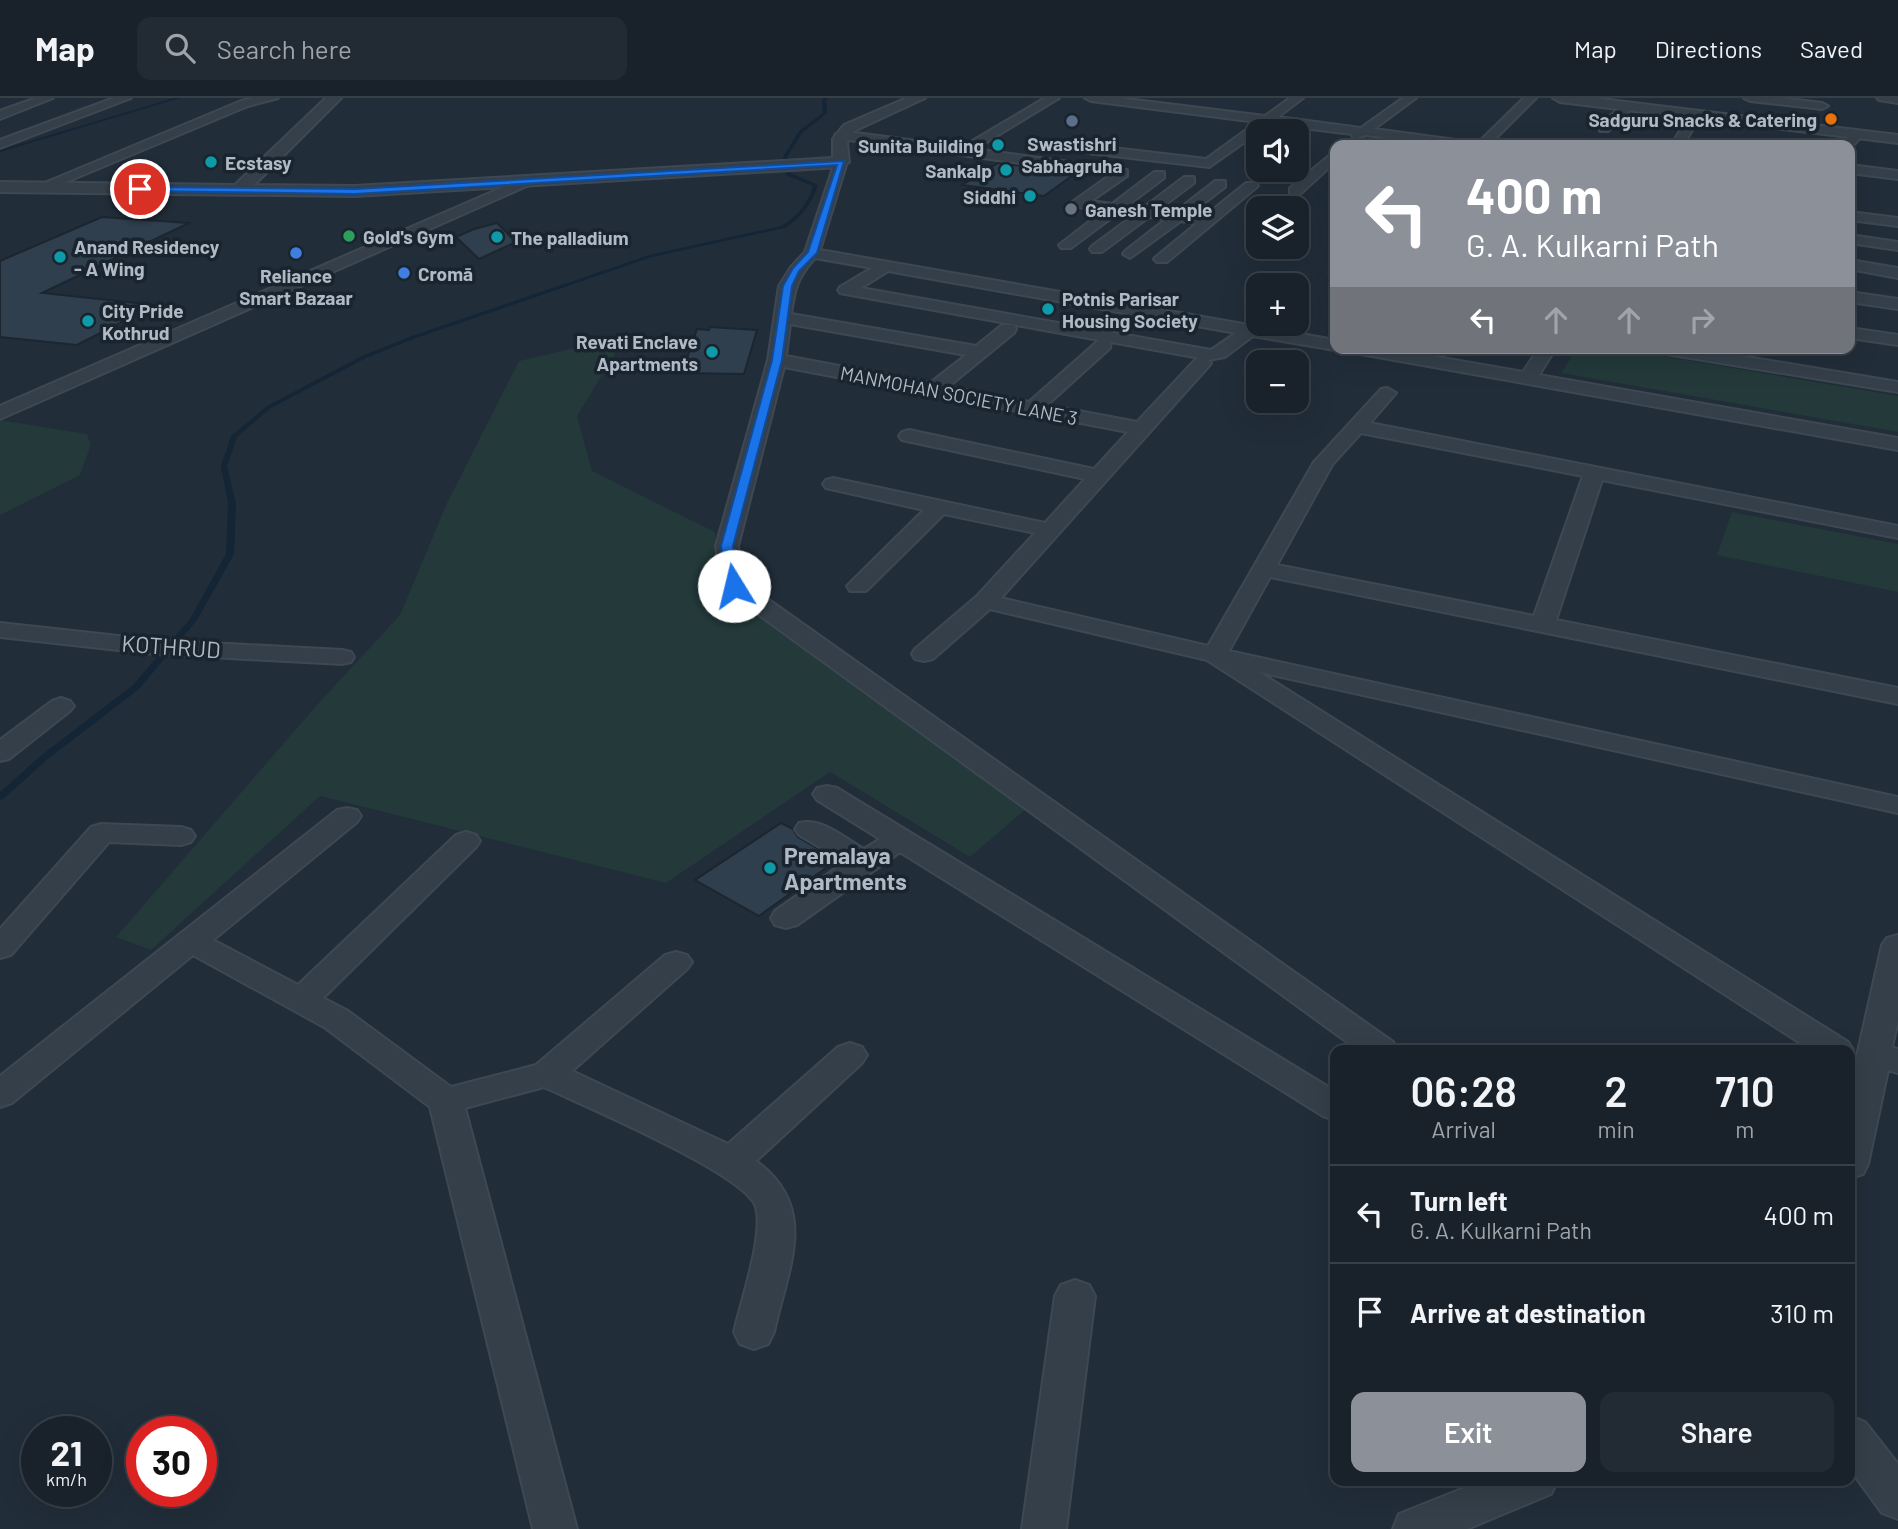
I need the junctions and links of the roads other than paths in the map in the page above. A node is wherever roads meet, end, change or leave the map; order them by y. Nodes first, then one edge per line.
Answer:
1 (47, 98) edge
2 (125, 98) edge
3 (272, 98) edge
4 (334, 98) edge
5 (918, 98) edge
6 (1053, 98) edge
7 (1091, 98) edge
8 (1173, 98) edge
9 (1297, 98) edge
10 (1410, 98) edge
11 (1530, 98) edge
12 (1560, 98) edge
13 (1750, 98) edge
14 (1883, 98) edge
15 (1898, 100) edge
16 (1158, 106) junction
17 (1628, 106) junction
18 (1822, 106) dead end
19 (1696, 114) junction
20 (0, 115) edge
21 (1257, 119) edge
22 (1266, 119) edge
23 (1733, 119) junction
24 (1309, 125) edge
25 (1362, 132) junction
26 (1609, 133) dead end
27 (841, 135) junction
28 (1246, 135) edge
29 (988, 137) junction
30 (1852, 139) edge
31 (1898, 139) edge
32 (1353, 140) edge
33 (1430, 140) edge
34 (1487, 140) edge
35 (1680, 140) edge
36 (1016, 141) dead end
37 (0, 144) edge
38 (973, 146) dead end
39 (1071, 147) dead end
40 (1330, 160) edge
41 (841, 162) junction
42 (1855, 170) edge
43 (1122, 173) junction
44 (1159, 175) junction
45 (1898, 175) edge
46 (1189, 180) junction
47 (524, 182) junction
48 (1251, 186) dead end
49 (0, 187) edge
50 (42, 187) junction
51 (238, 190) junction
52 (1296, 191) dead end
53 (1115, 208) junction
54 (1143, 212) junction
55 (1179, 217) junction
56 (1855, 217) edge
57 (1208, 221) junction
58 (1898, 222) edge
59 (1855, 240) edge
60 (1066, 245) dead end
61 (1898, 246) edge
62 (1097, 249) dead end
63 (812, 253) junction
64 (1130, 254) dead end
65 (1162, 259) dead end
66 (886, 266) junction
67 (1855, 266) edge
68 (1898, 273) edge
69 (1855, 298) edge
70 (1898, 304) edge
71 (784, 318) junction
72 (1246, 329) edge
73 (1008, 330) dead end
74 (1246, 333) edge
75 (1855, 334) edge
76 (1284, 336) edge
77 (1898, 340) edge
78 (1104, 344) dead end
79 (1330, 344) edge
80 (980, 352) junction
81 (1388, 354) edge
82 (1544, 354) edge
83 (1697, 354) edge
84 (777, 360) junction
85 (1202, 363) dead end
86 (1528, 379) junction
87 (1898, 387) edge
88 (933, 390) junction
89 (1387, 393) dead end
90 (1032, 409) junction
91 (0, 413) edge
92 (1356, 426) junction
93 (1142, 429) junction
94 (909, 436) dead end
95 (1898, 443) edge
96 (1594, 473) junction
97 (1099, 476) junction
98 (832, 484) dead end
99 (939, 507) junction
100 (1050, 530) junction
101 (1898, 532) edge
102 (1264, 569) junction
103 (858, 586) dead end
104 (985, 601) junction
105 (1543, 625) junction
106 (0, 630) edge
107 (29, 633) junction
108 (0, 653) edge
109 (924, 654) dead end
110 (1215, 655) junction
111 (342, 657) dead end
112 (1898, 696) edge
113 (61, 706) dead end
114 (0, 753) edge
115 (828, 794) dead end
116 (1898, 804) edge
117 (347, 816) dead end
118 (809, 829) dead end
119 (181, 836) dead end
120 (901, 839) junction
121 (466, 841) dead end
122 (864, 861) junction
123 (786, 918) dead end
124 (191, 941) junction
125 (1898, 945) edge
126 (0, 948) edge
127 (676, 962) dead end
128 (302, 1000) junction
129 (1374, 1045) edge
130 (1828, 1045) edge
131 (850, 1055) dead end
132 (1873, 1061) edge
133 (547, 1074) junction
134 (0, 1094) edge
135 (446, 1101) junction
136 (1330, 1104) edge
137 (1855, 1142) edge
138 (732, 1162) junction
139 (1075, 1296) dead end
140 (754, 1332) dead end
141 (1855, 1442) edge
142 (1521, 1486) edge
143 (1898, 1499) edge
144 (555, 1529) edge
145 (1044, 1529) edge
146 (1415, 1529) edge

1 - 20 street
2 - 37 street
3 - 50 street
4 - 51 street
5 - 27 street
6 - 29 street
7 - 16 street
8 - 16 street
9 - 22 street
10 - 25 street
11 - 34 street
12 - 17 street
13 - 18 street
13 - 23 street
14 - 15 street
16 - 21 street
17 - 19 street
17 - 26 street
19 - 23 street
19 - 35 street
23 - 30 street
24 - 25 street
25 - 32 street
25 - 33 street
27 - 41 street
27 - 43 street
28 - 39 street
29 - 36 street
29 - 38 street
30 - 31 street
40 - 52 street
41 - 47 street
41 - 63 street
42 - 45 street
43 - 44 street
43 - 53 street
44 - 46 street
44 - 53 street
46 - 54 street
46 - 55 street
47 - 51 street
47 - 91 street
48 - 57 street
49 - 50 street
50 - 51 street
53 - 54 street
53 - 60 street
54 - 55 street
54 - 62 street
55 - 57 street
55 - 64 street
56 - 58 street
57 - 65 street
59 - 61 street
63 - 66 street
63 - 71 street
66 - 72 street
66 - 74 street
67 - 68 street
69 - 70 street
71 - 80 street
71 - 84 street
73 - 80 street
75 - 77 street
76 - 79 street
78 - 90 street
80 - 88 street
81 - 86 street
82 - 86 street
83 - 87 street
84 - 88 street, MANMOHAN SOCIETY LANE 3
84 - 129 street
85 - 93 street
86 - 95 street
88 - 90 street, MANMOHAN SOCIETY LANE 3
89 - 92 street
90 - 93 street, MANMOHAN SOCIETY LANE 3
92 - 96 street
92 - 102 street
93 - 97 street
94 - 97 street
96 - 101 street
96 - 105 street
97 - 100 street
98 - 99 street
99 - 100 street
99 - 103 street
100 - 104 street
102 - 105 street
102 - 110 street
104 - 109 street
104 - 110 street
105 - 112 street
106 - 107 street, KOTHRUD
107 - 108 street
107 - 111 street, KOTHRUD
110 - 116 street
110 - 130 street
113 - 114 street
115 - 120 street
117 - 124 street
118 - 122 street
119 - 126 street
120 - 122 street
120 - 136 street
121 - 128 street
122 - 123 street
124 - 128 street
124 - 134 street
125 - 132 street
127 - 133 street
128 - 135 street
131 - 138 street
132 - 137 street
133 - 135 street
133 - 138 street
135 - 144 street
138 - 140 street
139 - 145 street
141 - 143 street
142 - 146 street

